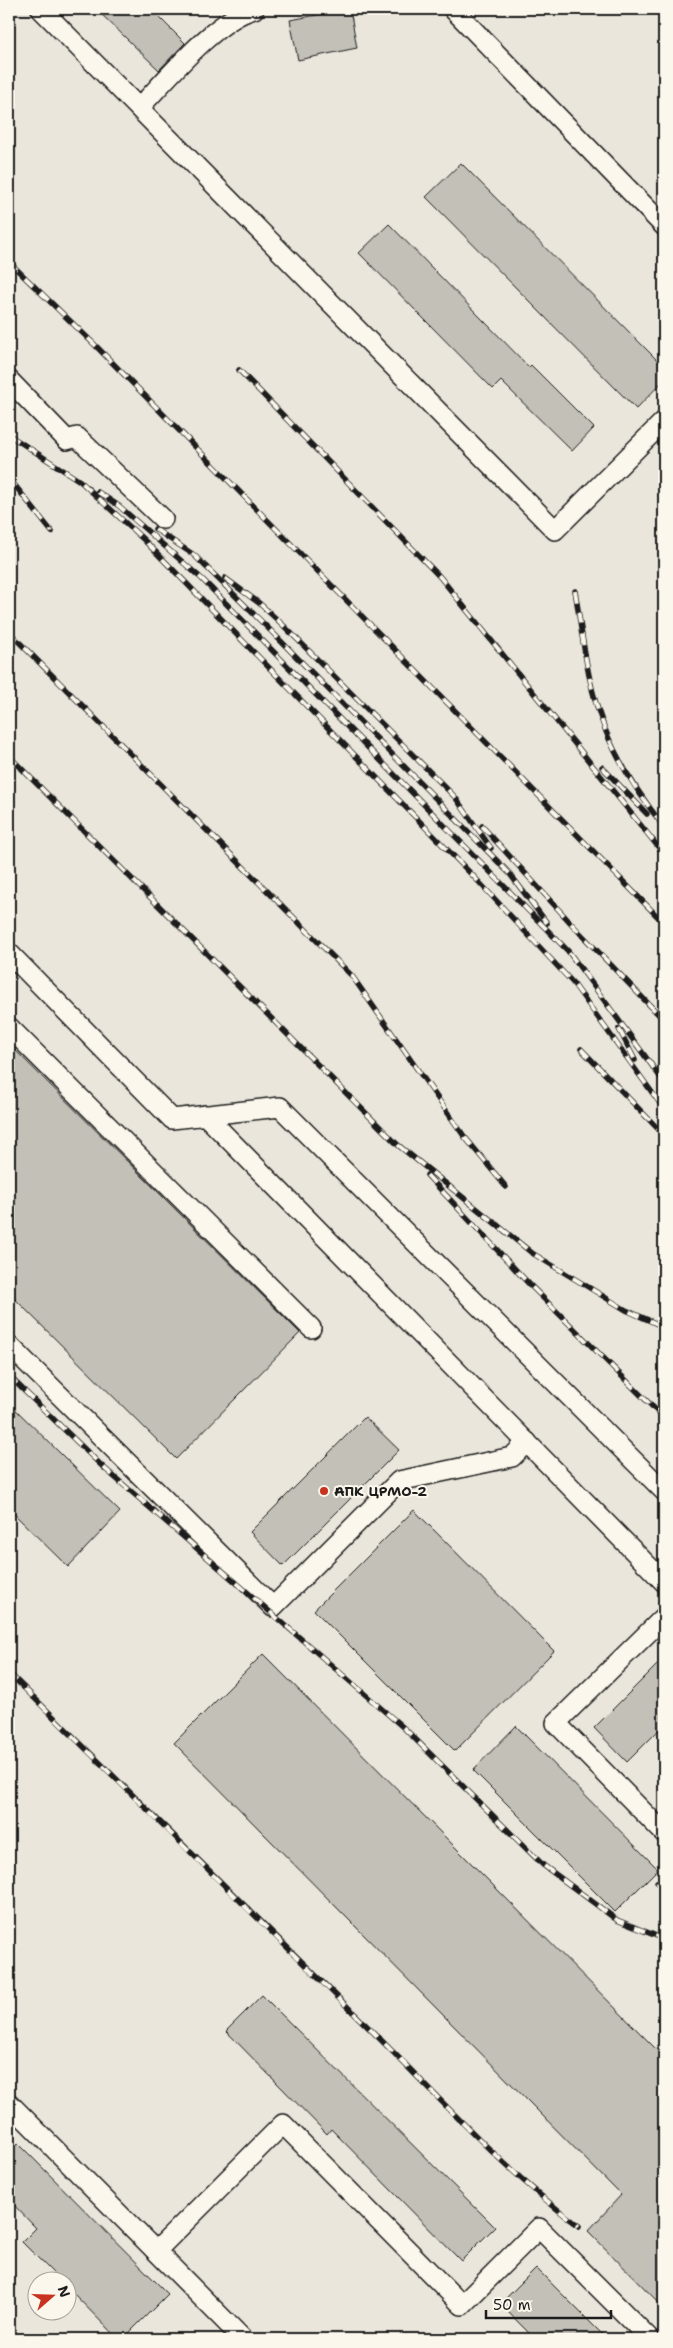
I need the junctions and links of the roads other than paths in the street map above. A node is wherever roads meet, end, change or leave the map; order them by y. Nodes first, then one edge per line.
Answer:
1 (41, 9) edge
2 (251, 9) edge
3 (452, 9) edge
4 (139, 108) junction
5 (664, 226) edge
6 (9, 380) edge
7 (664, 421) edge
8 (163, 519) dead end
9 (9, 953) edge
10 (9, 1027) edge
11 (205, 1115) junction
12 (311, 1328) dead end
13 (9, 1345) edge
14 (527, 1442) junction
15 (664, 1491) edge
16 (664, 1582) edge
17 (664, 1617) edge
18 (664, 1833) edge
19 (9, 2103) edge
20 (156, 2251) junction
21 (243, 2339) edge
22 (650, 2339) edge

1 - 4 lane
2 - 4 lane
3 - 5 lane
4 - 7 lane
6 - 8 lane
9 - 11 lane
10 - 12 lane
11 - 14 lane
11 - 15 lane
13 - 14 lane
14 - 16 lane
17 - 18 lane
19 - 20 lane
20 - 21 lane
20 - 22 lane

